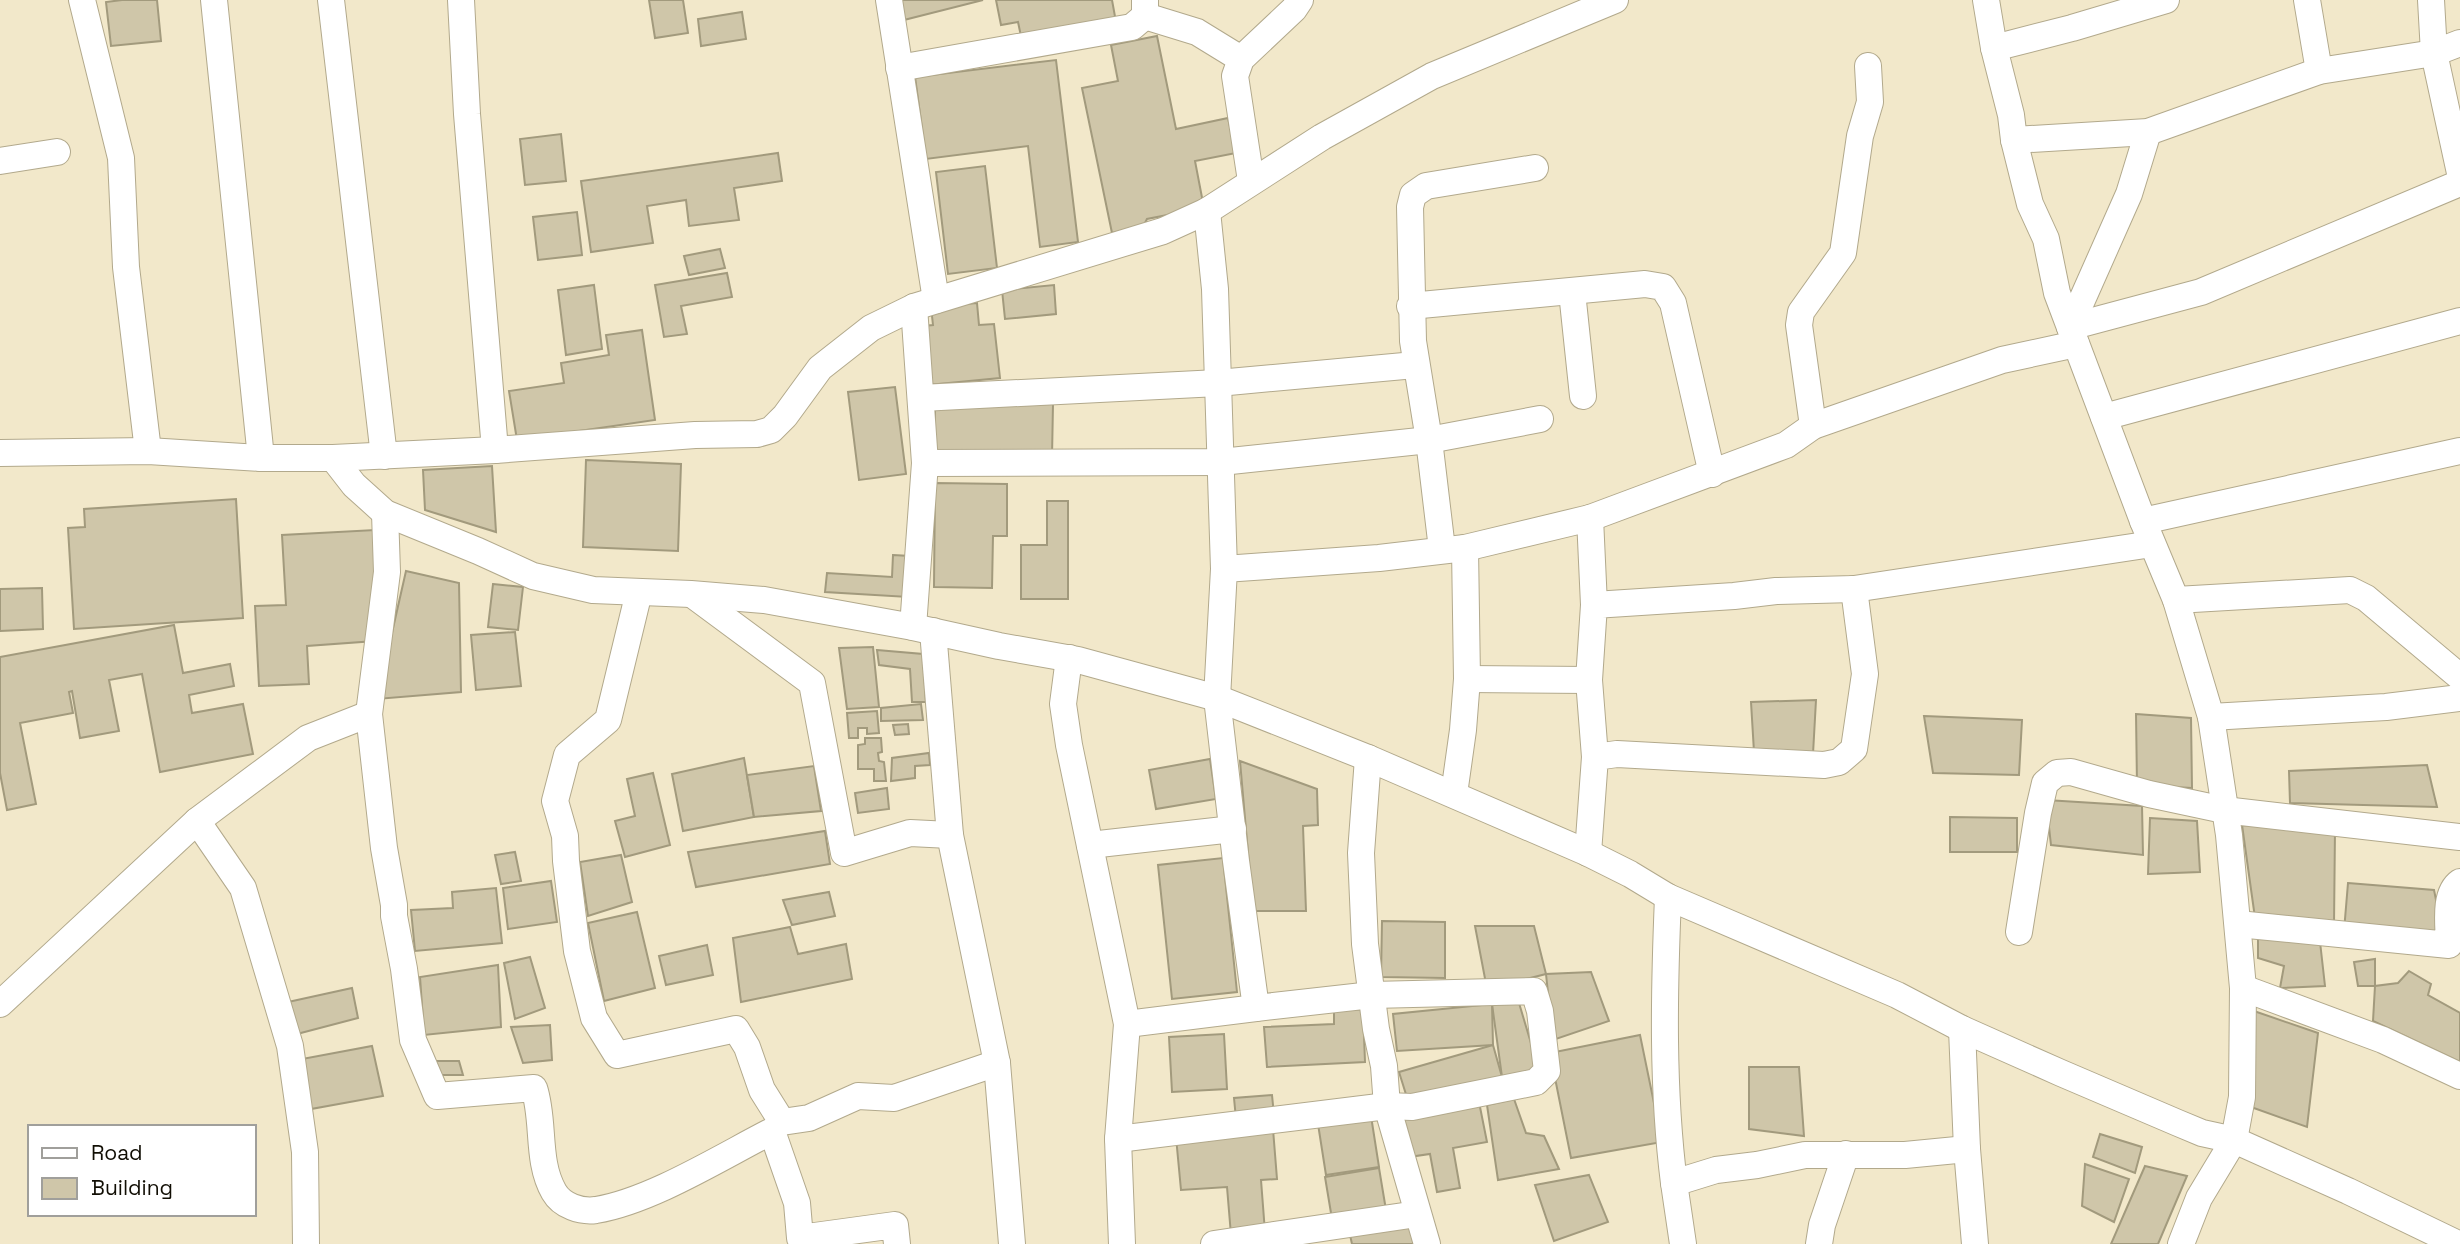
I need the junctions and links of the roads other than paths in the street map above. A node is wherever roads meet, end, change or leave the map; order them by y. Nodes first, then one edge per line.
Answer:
1 (82, 0) edge
2 (214, 0) edge
3 (331, 0) edge
4 (461, 0) edge
5 (889, 0) edge
6 (1300, 0) edge
7 (1615, 0) edge
8 (1986, 0) edge
9 (2166, 0) edge
10 (2307, 0) edge
11 (2431, 0) edge
12 (1589, 5) edge
13 (1145, 8) edge
14 (2460, 43) edge
15 (1994, 48) junction
16 (2434, 53) junction
17 (1241, 59) junction
18 (1868, 66) dead end
19 (899, 68) junction
20 (2319, 71) junction
21 (2148, 132) junction
22 (2014, 141) junction
23 (57, 152) dead end
24 (0, 161) edge
25 (1535, 168) dead end
26 (2460, 173) edge
27 (1251, 181) junction
28 (2460, 183) edge
29 (1208, 211) junction
30 (1572, 292) junction
31 (925, 304) junction
32 (1410, 306) junction
33 (2460, 321) edge
34 (2073, 335) junction
35 (1415, 365) junction
36 (1218, 383) junction
37 (1583, 396) dead end
38 (921, 398) junction
39 (2104, 417) junction
40 (1540, 419) dead end
41 (1813, 426) junction
42 (1429, 440) junction
43 (495, 450) junction
44 (148, 451) junction
45 (2460, 451) edge
46 (0, 453) edge
47 (384, 456) junction
48 (261, 458) junction
49 (333, 458) junction
50 (1221, 462) junction
51 (925, 463) junction
52 (1712, 474) junction
53 (385, 513) junction
54 (1591, 518) junction
55 (2148, 533) junction
56 (1453, 548) junction
57 (1224, 569) junction
58 (1854, 589) junction
59 (639, 592) junction
60 (691, 594) junction
61 (2176, 600) junction
62 (1594, 605) junction
63 (923, 629) junction
64 (1069, 658) junction
65 (2460, 677) edge
66 (1467, 679) junction
67 (1589, 680) junction
68 (1217, 698) junction
69 (2460, 698) edge
70 (369, 714) junction
71 (2211, 717) junction
72 (1595, 757) junction
73 (1368, 758) junction
74 (1454, 794) junction
75 (2224, 810) junction
76 (197, 821) junction
77 (1233, 829) junction
78 (950, 835) junction
79 (2460, 837) edge
80 (1090, 845) junction
81 (1587, 853) junction
82 (2460, 882) edge
83 (1668, 897) junction
84 (2238, 924) junction
85 (2019, 932) dead end
86 (2243, 988) junction
87 (1372, 995) junction
88 (0, 1004) edge
89 (1256, 1008) junction
90 (1127, 1024) junction
91 (1962, 1029) junction
92 (997, 1063) junction
93 (2460, 1076) edge
94 (1387, 1106) junction
95 (1118, 1139) junction
96 (2234, 1140) junction
97 (1967, 1149) junction
98 (1846, 1154) junction
99 (1674, 1183) junction
100 (1417, 1214) junction
101 (306, 1244) edge
102 (897, 1244) edge
103 (1012, 1244) edge
104 (1122, 1244) edge
105 (1214, 1244) edge
106 (1427, 1244) edge
107 (1683, 1244) edge
108 (1819, 1244) edge
109 (1975, 1244) edge
110 (2181, 1244) edge
111 (2458, 1244) edge

1 - 44 street
2 - 48 street
3 - 47 street
4 - 43 street
5 - 19 street
6 - 17 street
7 - 12 street
8 - 15 street
9 - 15 street
10 - 20 street
11 - 16 street
12 - 27 street
13 - 17 street
13 - 19 street
14 - 16 street
15 - 22 street
16 - 20 street
16 - 26 street
17 - 27 street
18 - 41 street
19 - 31 street
20 - 21 street
21 - 22 street
21 - 34 street
22 - 34 street
23 - 24 street
25 - 32 street
27 - 29 street
28 - 34 street
29 - 31 street
29 - 36 street
30 - 32 street
30 - 37 street
30 - 52 street
31 - 38 street
31 - 43 street
32 - 35 street
33 - 39 street
34 - 39 street
34 - 41 street
35 - 36 street
35 - 42 street
36 - 38 street
36 - 50 street
38 - 51 street
39 - 55 street
40 - 42 street
41 - 52 street
42 - 50 street
42 - 56 street
43 - 47 street
44 - 46 street
44 - 48 street
45 - 55 street
47 - 49 street
48 - 49 street
49 - 53 street
50 - 51 street
50 - 57 street
51 - 63 street
52 - 54 street
53 - 59 street
53 - 70 street
54 - 56 street
54 - 62 street
55 - 58 street
55 - 61 street
56 - 57 street
56 - 66 street
57 - 68 street
58 - 62 street
58 - 72 street
59 - 60 street
59 - 92 street
60 - 63 street
60 - 78 street
61 - 65 street
61 - 71 street
62 - 67 street
63 - 64 street
63 - 78 street
64 - 68 street
64 - 80 street
66 - 67 street
66 - 74 street
67 - 72 street
68 - 73 street
68 - 77 street
69 - 71 street
70 - 76 street
70 - 102 street
71 - 75 street
72 - 81 street
73 - 74 street
73 - 87 street
74 - 81 street
75 - 79 street
75 - 84 street
75 - 85 street
76 - 88 street
76 - 101 street
77 - 80 street
77 - 89 street
78 - 92 street
80 - 90 street
81 - 83 street
82 - 84 street
83 - 91 street
83 - 99 street
84 - 86 street
86 - 93 street
86 - 96 street
87 - 89 street
87 - 94 street
87 - 94 street
89 - 90 street
90 - 95 street
91 - 96 street
91 - 97 street
92 - 103 street
94 - 95 street
94 - 100 street
95 - 104 street
96 - 110 street
96 - 111 street
97 - 98 street
97 - 109 street
98 - 99 street
98 - 108 street
99 - 107 street
100 - 105 street
100 - 106 street

